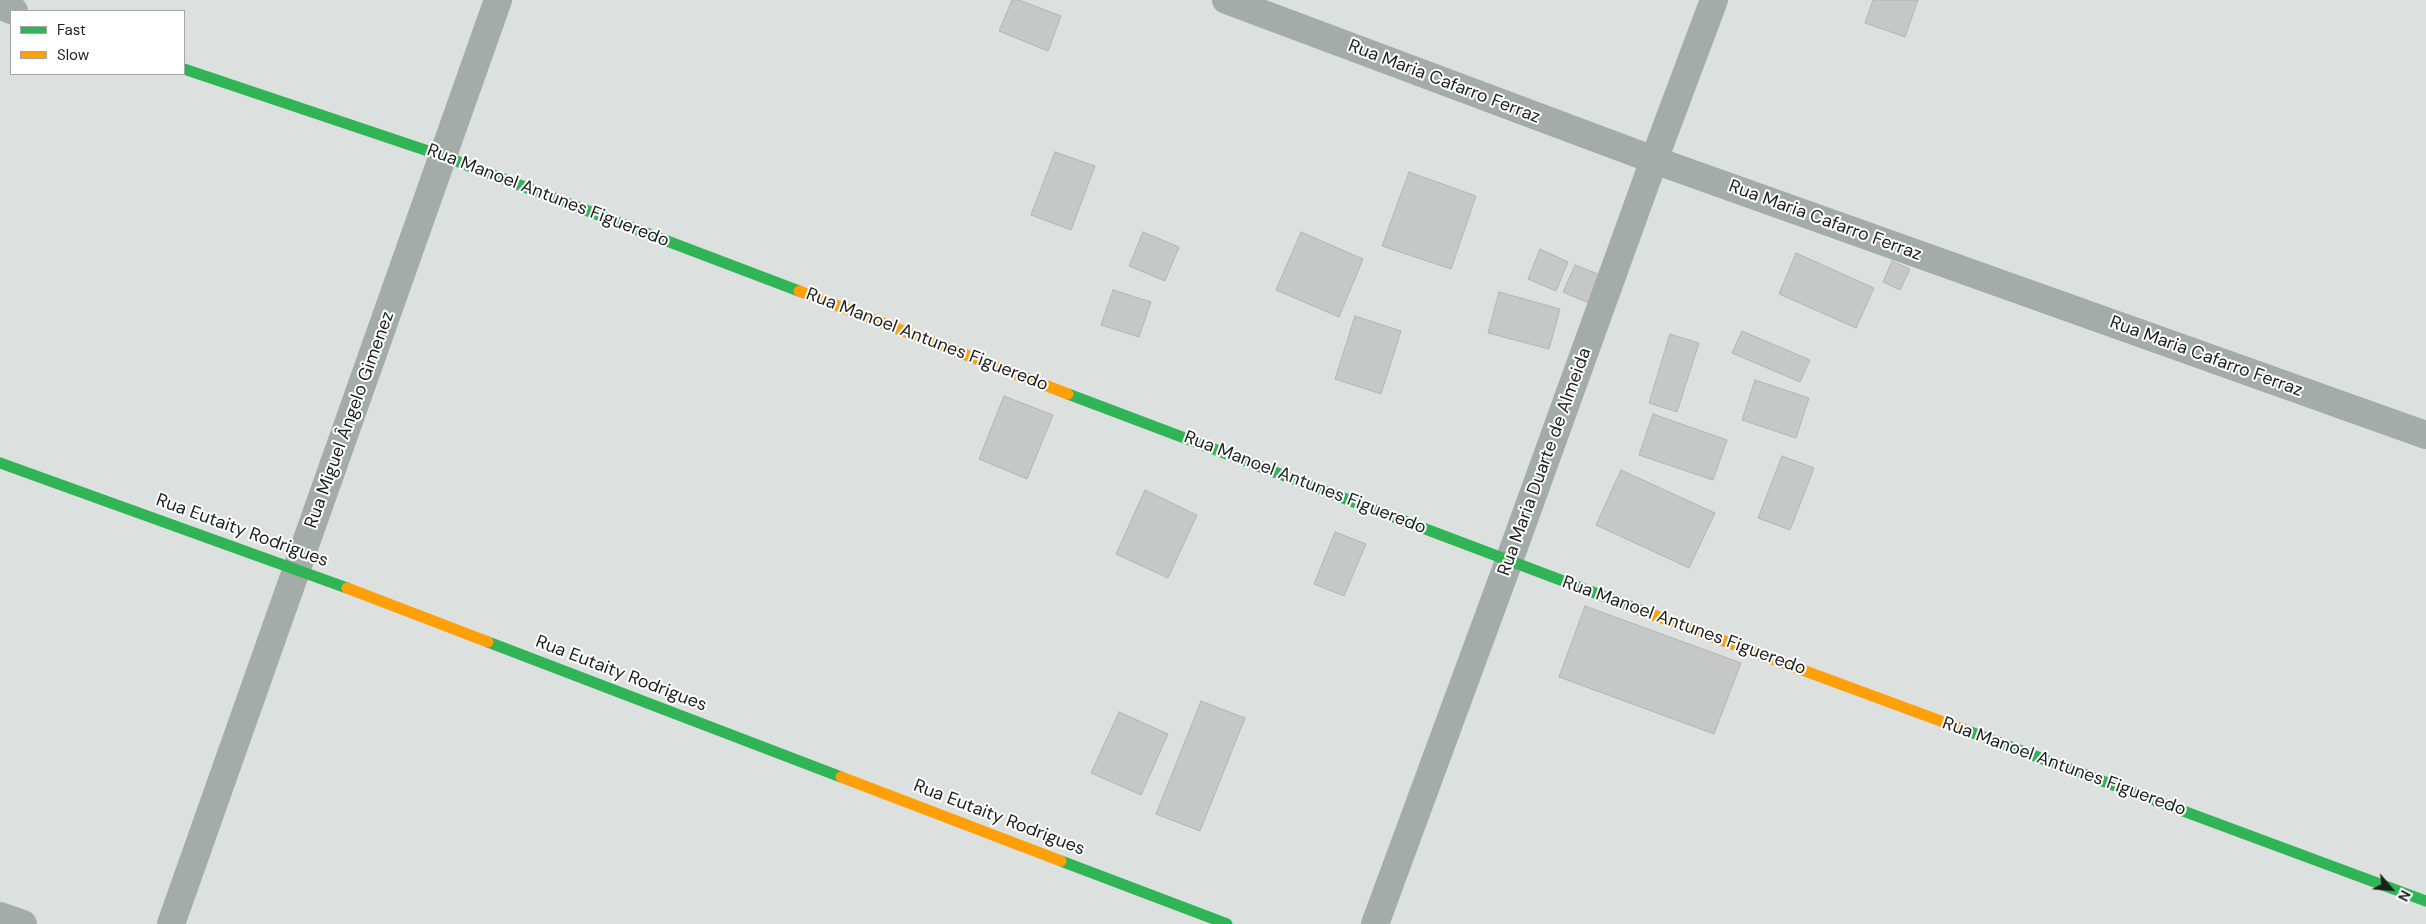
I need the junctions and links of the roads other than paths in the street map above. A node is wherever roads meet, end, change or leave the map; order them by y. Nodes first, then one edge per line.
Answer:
1 (498, 0) edge
2 (1226, 0) edge
3 (1714, 0) edge
4 (185, 68) edge
5 (443, 156) junction
6 (1654, 160) junction
7 (2426, 435) edge
8 (0, 463) edge
9 (1509, 561) junction
10 (297, 569) junction
11 (2426, 901) edge
12 (0, 916) edge
13 (23, 924) edge
14 (171, 924) edge
15 (1227, 924) edge
16 (1375, 924) edge

1 - 5 street, Rua Miguel Ângelo Gimenez
2 - 6 street, Rua Maria Cafarro Ferraz
3 - 6 street, Rua Maria Duarte de Almeida
4 - 5 street, Rua Manoel Antunes Figueredo
5 - 9 street, Rua Manoel Antunes Figueredo
5 - 10 street, Rua Miguel Ângelo Gimenez
6 - 7 street, Rua Maria Cafarro Ferraz
6 - 9 street, Rua Maria Duarte de Almeida
8 - 10 street, Rua Eutaity Rodrigues
9 - 11 street, Rua Manoel Antunes Figueredo
9 - 16 street, Rua Maria Duarte de Almeida
10 - 14 street, Rua Miguel Ângelo Gimenez
10 - 15 street, Rua Eutaity Rodrigues
12 - 13 street

